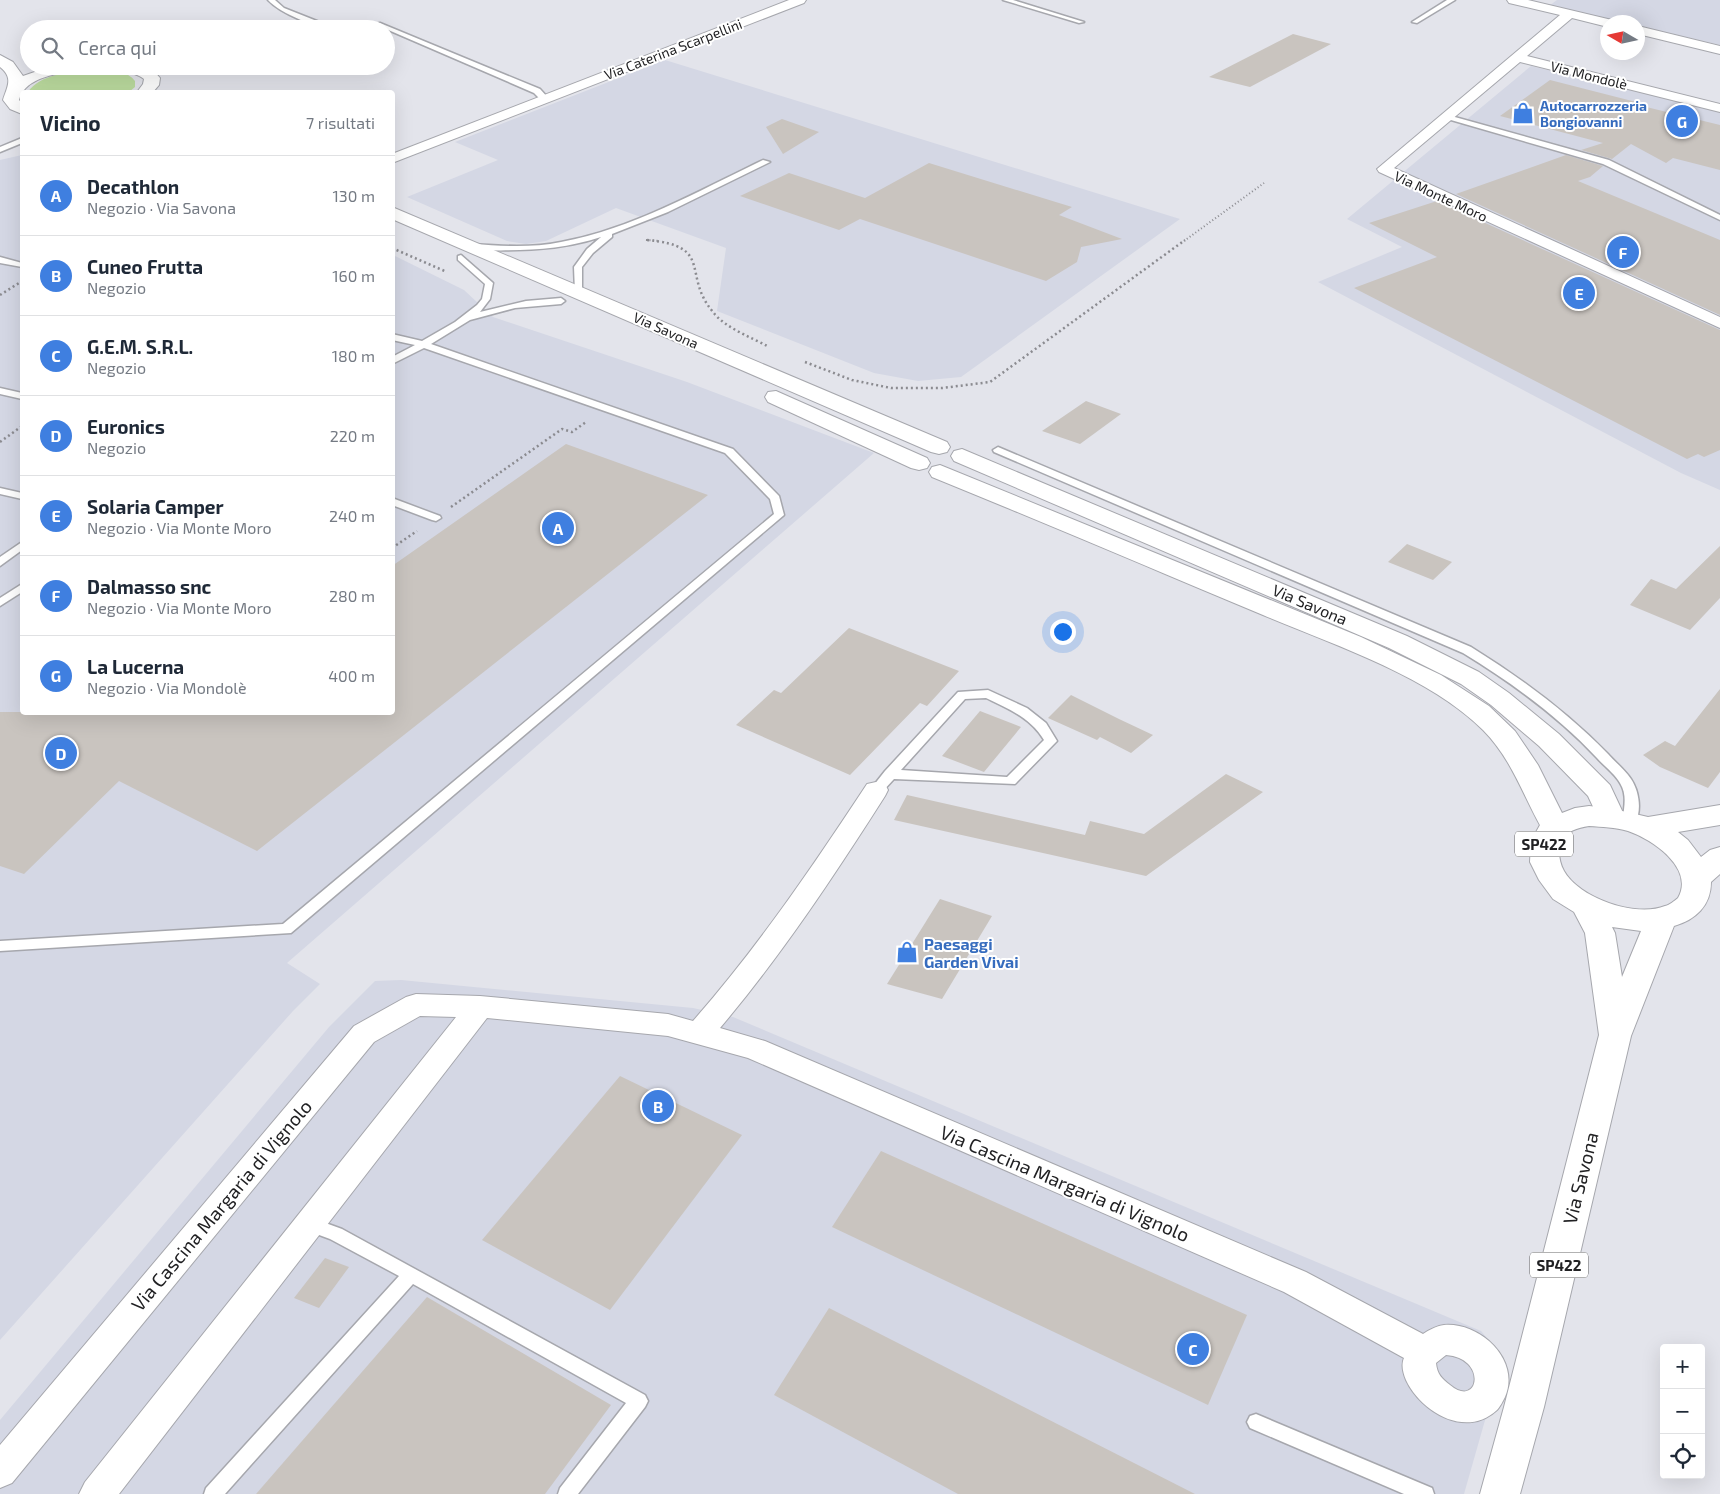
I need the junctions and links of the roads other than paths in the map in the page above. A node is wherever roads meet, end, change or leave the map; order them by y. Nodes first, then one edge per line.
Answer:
1 (272, 0) edge
2 (800, 0) edge
3 (1006, 0) edge
4 (1452, 0) edge
5 (1513, 0) edge
6 (1570, 13) junction
7 (311, 20) edge
8 (1600, 21) edge
9 (1081, 22) dead end
10 (1415, 22) dead end
11 (395, 31) edge
12 (1645, 32) edge
13 (2, 50) edge
14 (1720, 50) edge
15 (1517, 57) junction
16 (39, 75) edge
17 (148, 75) edge
18 (17, 86) junction
19 (147, 90) edge
20 (546, 100) junction
21 (20, 108) edge
22 (1720, 108) edge
23 (1447, 116) junction
24 (20, 141) edge
25 (0, 150) edge
26 (395, 158) edge
27 (766, 162) dead end
28 (395, 214) edge
29 (1720, 218) edge
30 (395, 230) edge
31 (612, 232) junction
32 (467, 253) junction
33 (0, 260) edge
34 (20, 265) edge
35 (579, 292) junction
36 (561, 301) junction
37 (464, 320) junction
38 (1720, 323) edge
39 (395, 338) edge
40 (422, 344) junction
41 (395, 359) edge
42 (0, 391) edge
43 (20, 396) edge
44 (939, 447) dead end
45 (998, 450) dead end
46 (962, 456) dead end
47 (0, 491) edge
48 (20, 496) edge
49 (395, 502) edge
50 (436, 518) road end
51 (20, 547) edge
52 (0, 563) edge
53 (20, 589) edge
54 (0, 604) edge
55 (882, 782) junction
56 (1720, 815) edge
57 (1629, 821) junction
58 (1555, 827) junction
59 (1720, 857) edge
60 (1697, 878) junction
61 (1585, 905) junction
62 (1661, 919) junction
63 (0, 946) edge
64 (480, 1007) junction
65 (700, 1032) junction
66 (1615, 1036) junction
67 (309, 1224) junction
68 (411, 1274) junction
69 (1423, 1351) junction
70 (1492, 1391) junction
71 (1524, 1407) junction
72 (1256, 1422) dead end
73 (0, 1471) edge
74 (97, 1494) edge
75 (213, 1494) edge
76 (567, 1494) edge
77 (1425, 1494) edge
78 (1500, 1494) edge

1 - 7 lane
2 - 20 street, Via Caterina Scarpellini
3 - 9 lane
4 - 10 lane
5 - 6 street
6 - 8 street
6 - 15 street, Via Monte Moro
11 - 20 lane
12 - 14 street
13 - 18 street
15 - 22 street, Via Mondolè
15 - 23 street, Via Monte Moro
16 - 18 street
17 - 19 street
18 - 21 street
20 - 26 street, Via Caterina Scarpellini
23 - 29 lane
23 - 38 street, Via Monte Moro
24 - 25 lane
27 - 31 lane
28 - 32 street, Via Savona / SP422
30 - 32 street, Via Savona / SP422
31 - 32 lane
31 - 35 lane
32 - 35 street, Via Savona / SP422
32 - 36 street, Via Savona / SP422
32 - 37 lane
33 - 34 lane
35 - 44 street, Via Savona / SP422
36 - 37 lane
36 - 58 street, Via Savona / SP422
37 - 40 lane
39 - 40 lane
40 - 41 lane
40 - 63 lane
42 - 43 lane
45 - 57 lane
46 - 57 street, Via Savona
47 - 48 lane
49 - 50 lane
51 - 52 lane
53 - 54 lane
55 - 55 lane
55 - 65 street
56 - 57 street
57 - 58 street, SP422
57 - 60 street, SP422
58 - 61 street, SP422
59 - 60 street
60 - 62 street, SP422
61 - 62 street, SP422
61 - 66 street, Via Savona / SP422
62 - 66 street, Via Savona / SP422
64 - 65 street, Via Cascina Margaria di Vignolo
64 - 67 street
64 - 73 street, Via Cascina Margaria di Vignolo
65 - 69 street, Via Cascina Margaria di Vignolo
66 - 71 street, Via Savona / SP422
67 - 68 lane
67 - 74 street
68 - 75 lane
68 - 76 lane
69 - 70 street
69 - 70 street
70 - 71 street
71 - 78 street, Via Savona / SP422
72 - 77 lane

